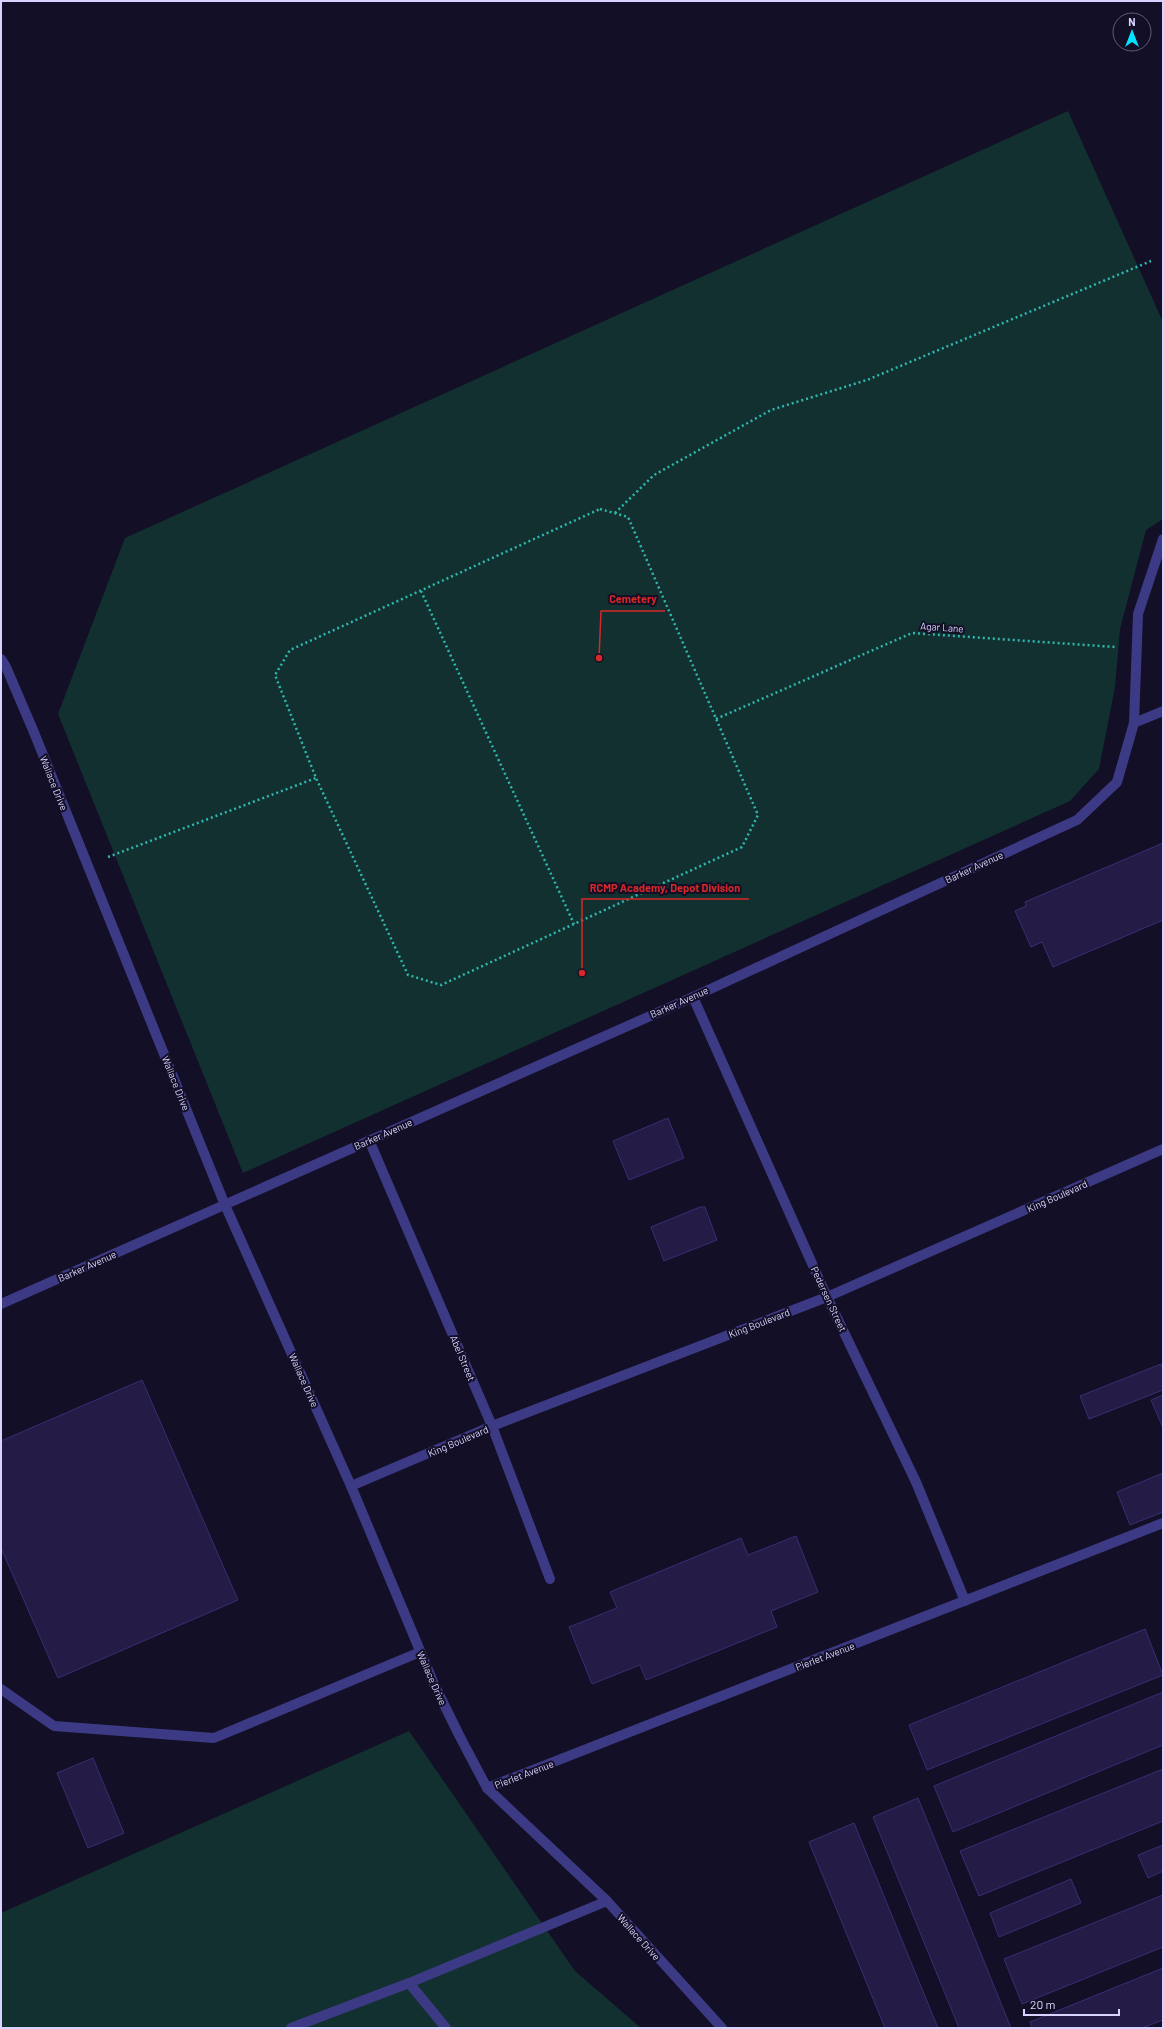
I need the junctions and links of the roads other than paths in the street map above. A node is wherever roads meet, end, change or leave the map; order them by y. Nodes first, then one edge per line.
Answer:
1 (1163, 539) edge
2 (1, 659) edge
3 (1163, 711) edge
4 (1134, 723) junction
5 (693, 997) junction
6 (369, 1140) junction
7 (1163, 1149) edge
8 (225, 1205) junction
9 (828, 1297) junction
10 (1, 1304) edge
11 (492, 1426) junction
12 (351, 1486) junction
13 (1163, 1523) edge
14 (550, 1579) dead end
15 (966, 1601) junction
16 (420, 1652) junction
17 (1, 1689) edge
18 (487, 1788) junction
19 (607, 1901) junction
20 (409, 1983) junction
21 (291, 2028) edge
22 (446, 2028) edge
23 (722, 2028) edge

1 - 4 street, Barker Avenue
2 - 8 street, Wallace Drive
3 - 4 street
4 - 5 street, Barker Avenue
5 - 6 street, Barker Avenue
5 - 9 street, Pedersen Street
6 - 8 street, Barker Avenue
6 - 11 street, Abel Street
7 - 9 street, King Boulevard
8 - 10 street, Barker Avenue
8 - 12 street, Wallace Drive
9 - 11 street, King Boulevard
9 - 15 street, Pedersen Street
11 - 12 street, King Boulevard
11 - 14 street, Abel Street
12 - 16 street, Wallace Drive
13 - 15 street, Pierlet Avenue
15 - 18 street, Pierlet Avenue
16 - 17 street
16 - 18 street, Wallace Drive
18 - 19 street, Wallace Drive
19 - 20 street
19 - 23 street, Wallace Drive
20 - 21 street
20 - 22 street

